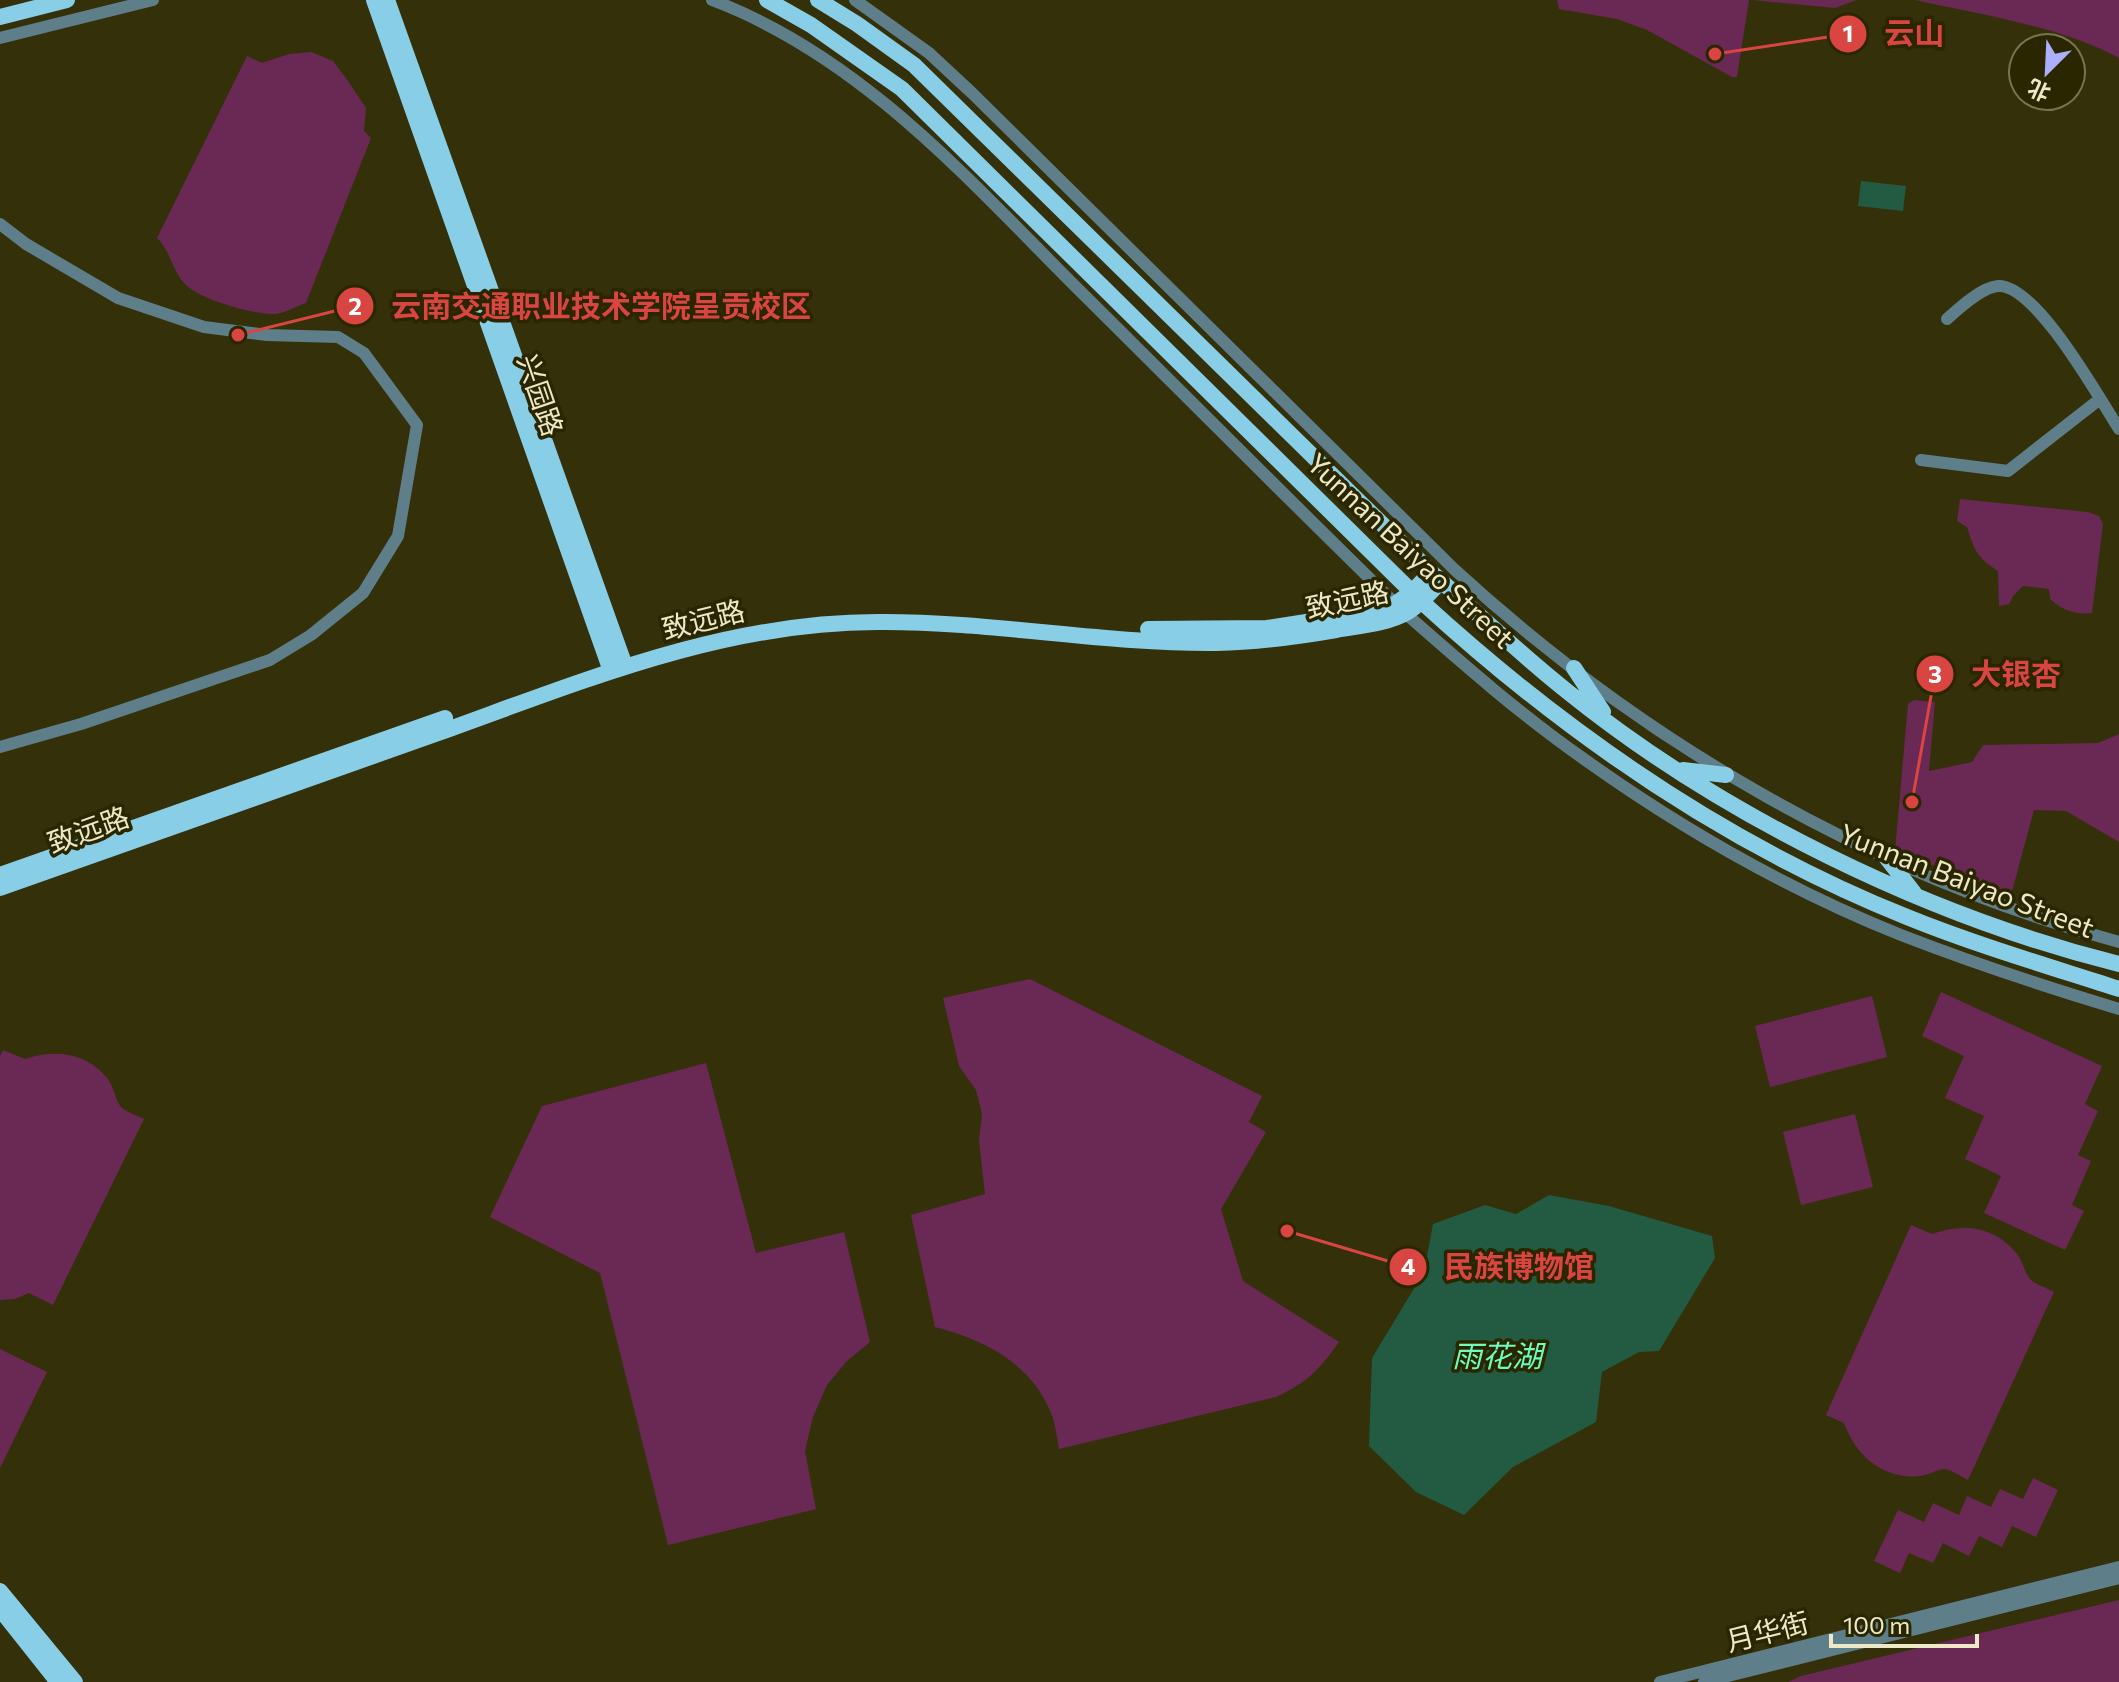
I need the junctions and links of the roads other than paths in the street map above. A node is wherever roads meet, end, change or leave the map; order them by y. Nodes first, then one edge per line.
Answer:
1 (67, 0) edge
2 (153, 0) edge
3 (374, 0) edge
4 (387, 0) edge
5 (712, 0) edge
6 (767, 0) edge
7 (818, 0) edge
8 (855, 0) edge
9 (0, 17) edge
10 (0, 38) edge
11 (0, 224) edge
12 (1947, 319) dead end
13 (2100, 399) junction
14 (2119, 429) edge
15 (1921, 460) dead end
16 (1378, 520) junction
17 (1358, 541) junction
18 (1436, 576) junction
19 (1417, 597) junction
20 (1400, 609) junction
21 (1485, 622) junction
22 (1465, 641) junction
23 (616, 663) junction
24 (1574, 668) junction
25 (1610, 724) junction
26 (0, 747) edge
27 (1677, 769) junction
28 (1726, 775) junction
29 (1886, 857) junction
30 (0, 875) edge
31 (0, 888) edge
32 (1915, 894) junction
33 (2119, 942) edge
34 (2119, 964) edge
35 (2084, 978) junction
36 (2119, 989) edge
37 (2119, 1002) edge
38 (2119, 1009) edge
39 (2119, 1567) edge
40 (2119, 1578) edge
41 (0, 1591) edge
42 (0, 1609) edge
43 (58, 1682) edge
44 (75, 1682) edge
45 (1660, 1682) edge
46 (1704, 1682) edge

1 - 9 main road
2 - 10 street
3 - 23 main road, 兴园路
4 - 23 main road, 兴园路
5 - 20 street
6 - 17 main road, Yunnan Baiyao Street
7 - 16 main road, Yunnan Baiyao Street
8 - 24 street
11 - 26 street
12 - 13 street
13 - 14 street
13 - 15 street
16 - 17 main road
16 - 18 main road, Yunnan Baiyao Street
17 - 19 main road, Yunnan Baiyao Street
18 - 19 main road, 致远路
18 - 21 main road, Yunnan Baiyao Street
19 - 20 main road, 致远路
19 - 22 main road, Yunnan Baiyao Street
20 - 23 main road, 致远路
20 - 38 street
21 - 22 main road
21 - 25 main road, Yunnan Baiyao Street
22 - 35 main road, Yunnan Baiyao Street
23 - 30 main road, 致远路
23 - 31 main road, 致远路
24 - 25 main road
24 - 28 street
25 - 27 main road, Yunnan Baiyao Street
27 - 28 main road
27 - 32 main road, Yunnan Baiyao Street
28 - 29 street
29 - 32 main road
29 - 33 street
32 - 34 main road, Yunnan Baiyao Street
35 - 36 main road, Yunnan Baiyao Street
35 - 37 main road
39 - 45 street, 月华街
40 - 46 street, 月华街
41 - 44 main road
42 - 43 main road

